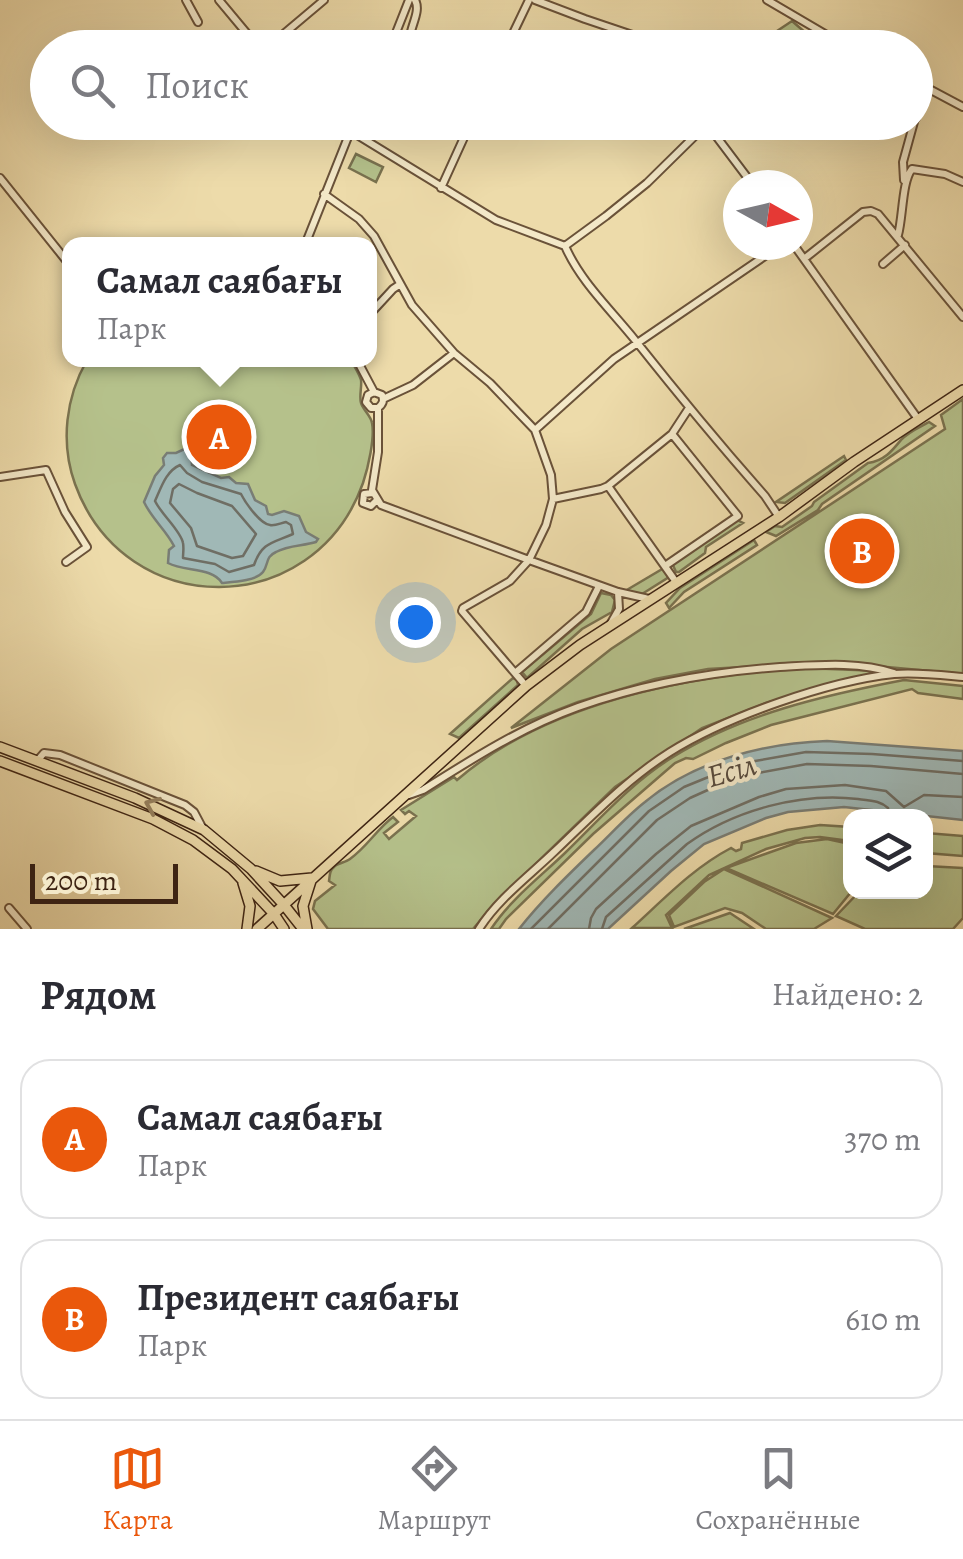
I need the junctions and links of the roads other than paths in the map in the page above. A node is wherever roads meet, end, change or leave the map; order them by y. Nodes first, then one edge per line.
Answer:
1 (186, 0) edge
2 (220, 0) edge
3 (324, 0) edge
4 (412, 0) edge
5 (532, 0) edge
6 (766, 0) edge
7 (779, 3) edge
8 (198, 22) dead end
9 (244, 30) edge
10 (288, 30) edge
11 (398, 30) edge
12 (412, 30) edge
13 (516, 30) edge
14 (616, 30) edge
15 (821, 30) edge
16 (933, 91) edge
17 (963, 107) edge
18 (349, 140) edge
19 (362, 140) edge
20 (463, 140) edge
21 (689, 140) edge
22 (719, 140) edge
23 (910, 140) edge
24 (742, 170) edge
25 (0, 178) edge
26 (904, 180) junction
27 (963, 182) edge
28 (442, 188) junction
29 (324, 194) junction
30 (903, 214) junction
31 (884, 221) junction
32 (309, 237) edge
33 (375, 237) edge
34 (898, 237) junction
35 (377, 242) edge
36 (565, 246) junction
37 (905, 246) junction
38 (813, 252) edge
39 (62, 255) edge
40 (758, 260) edge
41 (805, 260) edge
42 (884, 264) dead end
43 (400, 286) junction
44 (377, 306) edge
45 (963, 317) edge
46 (638, 343) junction
47 (454, 353) junction
48 (361, 367) edge
49 (963, 390) edge
50 (374, 392) junction
51 (383, 399) junction
52 (378, 408) junction
53 (689, 408) junction
54 (919, 420) junction
55 (535, 430) junction
56 (672, 434) junction
57 (0, 477) edge
58 (608, 486) junction
59 (553, 499) junction
60 (779, 517) junction
61 (529, 560) junction
62 (66, 562) dead end
63 (665, 566) junction
64 (676, 582) junction
65 (599, 586) junction
66 (618, 592) junction
67 (650, 599) junction
68 (609, 626) junction
69 (515, 673) junction
70 (895, 674) junction
71 (963, 677) edge
72 (526, 686) junction
73 (0, 747) edge
74 (37, 760) junction
75 (0, 762) edge
76 (70, 773) junction
77 (66, 786) junction
78 (403, 796) junction
79 (204, 830) junction
80 (251, 869) junction
81 (312, 878) junction
82 (242, 880) junction
83 (284, 905) junction
84 (9, 908) dead end
85 (274, 914) junction
86 (27, 929) edge
87 (247, 929) edge
88 (257, 929) edge
89 (284, 929) edge
90 (305, 929) edge
91 (480, 929) edge

1 - 8 street
2 - 9 street
3 - 10 street
4 - 11 street
4 - 12 street
5 - 13 street
5 - 14 street
6 - 7 street
7 - 15 street
16 - 17 street
18 - 29 street
19 - 28 street
20 - 28 street
21 - 36 street
22 - 24 street
23 - 26 street
25 - 39 street
26 - 27 street
26 - 30 street
28 - 36 street
29 - 32 street
29 - 33 street
30 - 31 street
30 - 34 street
31 - 34 street
31 - 38 street
34 - 37 street
35 - 43 street
36 - 46 street
37 - 42 street
37 - 45 street
40 - 46 street
41 - 54 street
43 - 44 street
43 - 47 street
46 - 53 street
46 - 55 street
47 - 51 street
47 - 55 street
48 - 50 street
49 - 54 main road
50 - 51 street
50 - 52 street
51 - 52 street
52 - 61 street
53 - 56 street
53 - 60 street
54 - 60 main road
55 - 59 street
56 - 58 street
56 - 63 street
57 - 62 street
58 - 59 street
58 - 63 street
59 - 61 street
60 - 64 main road
61 - 65 street
61 - 69 street
63 - 64 street
64 - 67 main road
65 - 66 street
65 - 69 street
66 - 67 street
66 - 68 street
67 - 68 main road
68 - 72 main road
69 - 72 street
70 - 71 street
70 - 78 street
70 - 91 street
72 - 78 main road
73 - 74 main road
74 - 76 main road
74 - 79 street
75 - 77 main road
76 - 77 main road
79 -> 76 main road
77 - 82 main road
78 - 81 main road
79 - 80 main road
80 - 81 main road
80 - 83 main road
81 - 83 main road
81 - 90 main road
82 - 85 main road
82 - 87 main road
83 - 85 main road
83 - 90 main road
84 - 86 street
85 - 88 main road
85 - 89 main road

